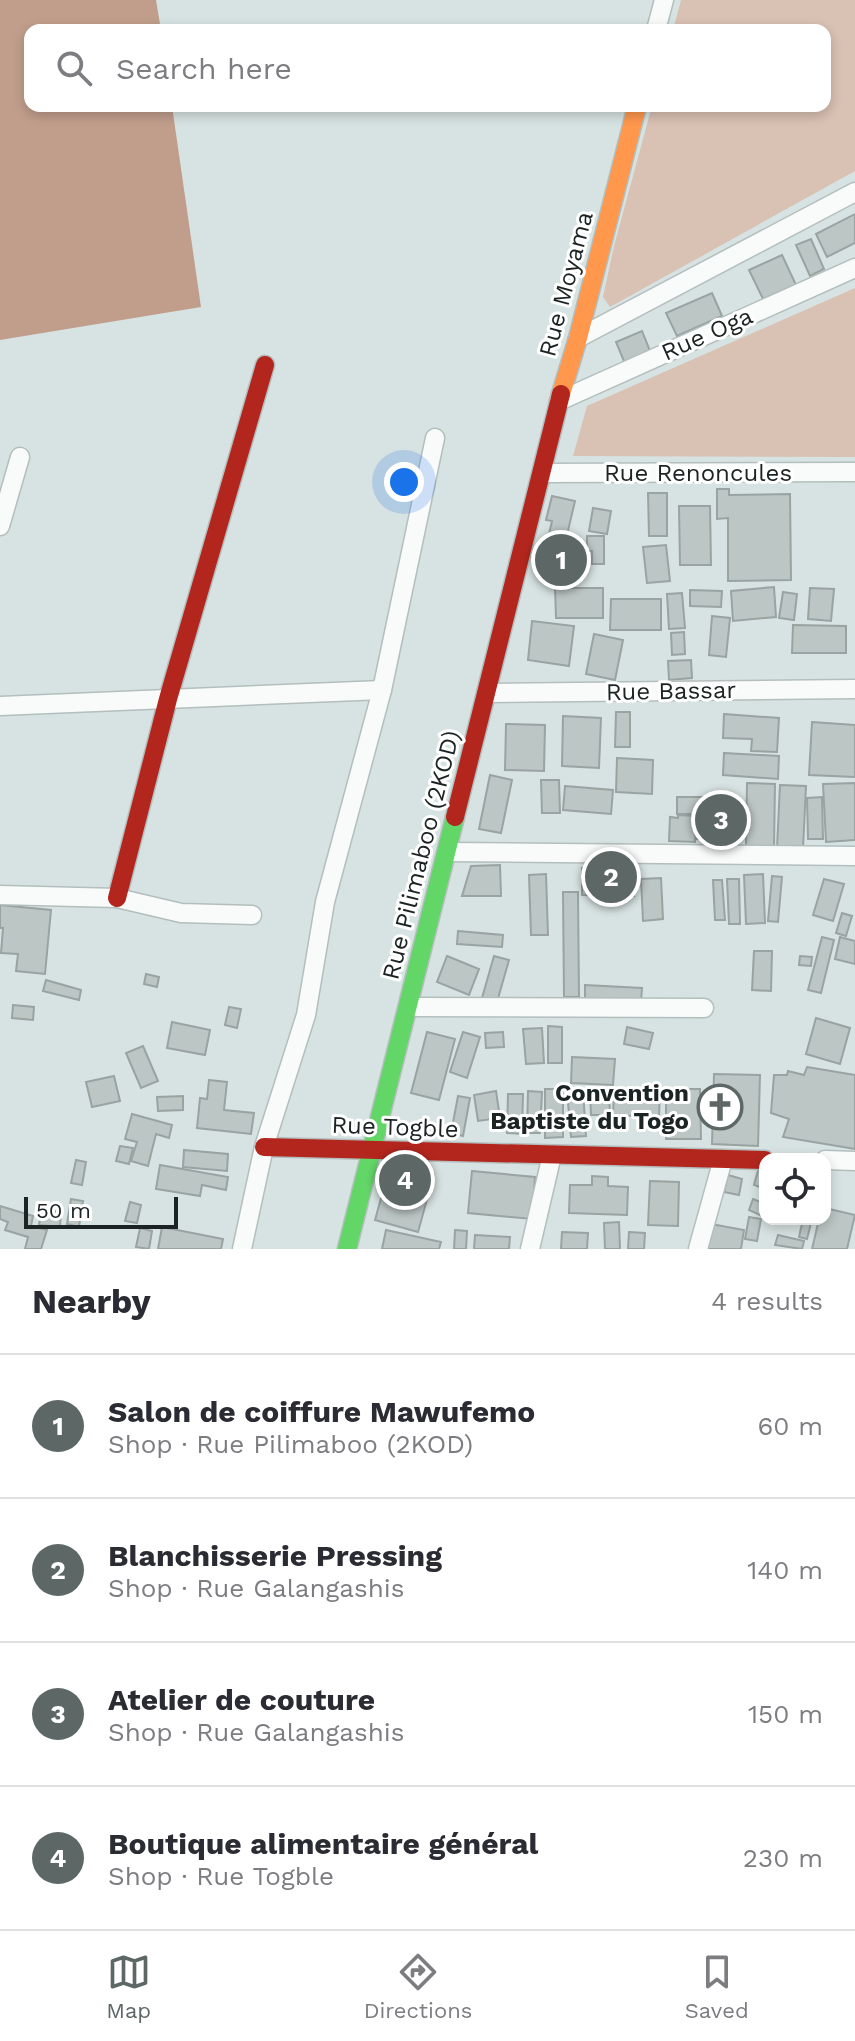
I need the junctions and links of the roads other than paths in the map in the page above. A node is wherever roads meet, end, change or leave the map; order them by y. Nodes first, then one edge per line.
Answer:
1 (664, 0) edge
2 (658, 24) edge
3 (635, 112) edge
4 (855, 192) edge
5 (855, 268) edge
6 (578, 338) junction
7 (265, 365) dead end
8 (559, 401) junction
9 (435, 438) dead end
10 (20, 457) dead end
11 (855, 472) edge
12 (542, 473) junction
13 (0, 526) edge
14 (855, 689) edge
15 (382, 690) junction
16 (487, 693) junction
17 (168, 699) junction
18 (0, 706) edge
19 (447, 852) junction
20 (855, 856) edge
21 (0, 895) edge
22 (117, 898) junction
23 (252, 915) dead end
24 (408, 1007) junction
25 (704, 1008) dead end
26 (264, 1147) junction
27 (372, 1151) junction
28 (552, 1155) junction
29 (723, 1159) junction
30 (759, 1160) edge
31 (831, 1160) edge
32 (855, 1161) edge
33 (242, 1249) edge
34 (347, 1249) edge
35 (530, 1249) edge
36 (698, 1249) edge

1 - 2 street
3 - 6 street, Rue Moyama
4 - 6 street
5 - 8 street, Rue Oga
6 - 8 street, Rue Moyama
7 - 17 street
8 - 12 street, Rue Moyama
9 - 15 street
10 - 13 street
11 - 12 street, Rue Renoncules
12 - 16 street, Rue Pilimaboo (2KOD)
14 - 16 street, Rue Bassar
15 - 17 street
15 - 26 street
16 - 19 street, Rue Pilimaboo (2KOD)
17 - 18 street
17 - 22 street
19 - 20 street
19 - 24 street, Rue Pilimaboo (2KOD)
21 - 22 street
22 - 23 street
24 - 25 street
24 - 27 street, Rue Pilimaboo (2KOD)
26 - 27 street, Rue Togble
26 - 33 street
27 - 28 street, Rue Togble
27 - 34 street, Rue Pilimaboo (2KOD)
28 - 29 street, Rue Togble
28 - 35 street
29 - 30 street, Rue Togble
29 - 36 street
31 - 32 street

